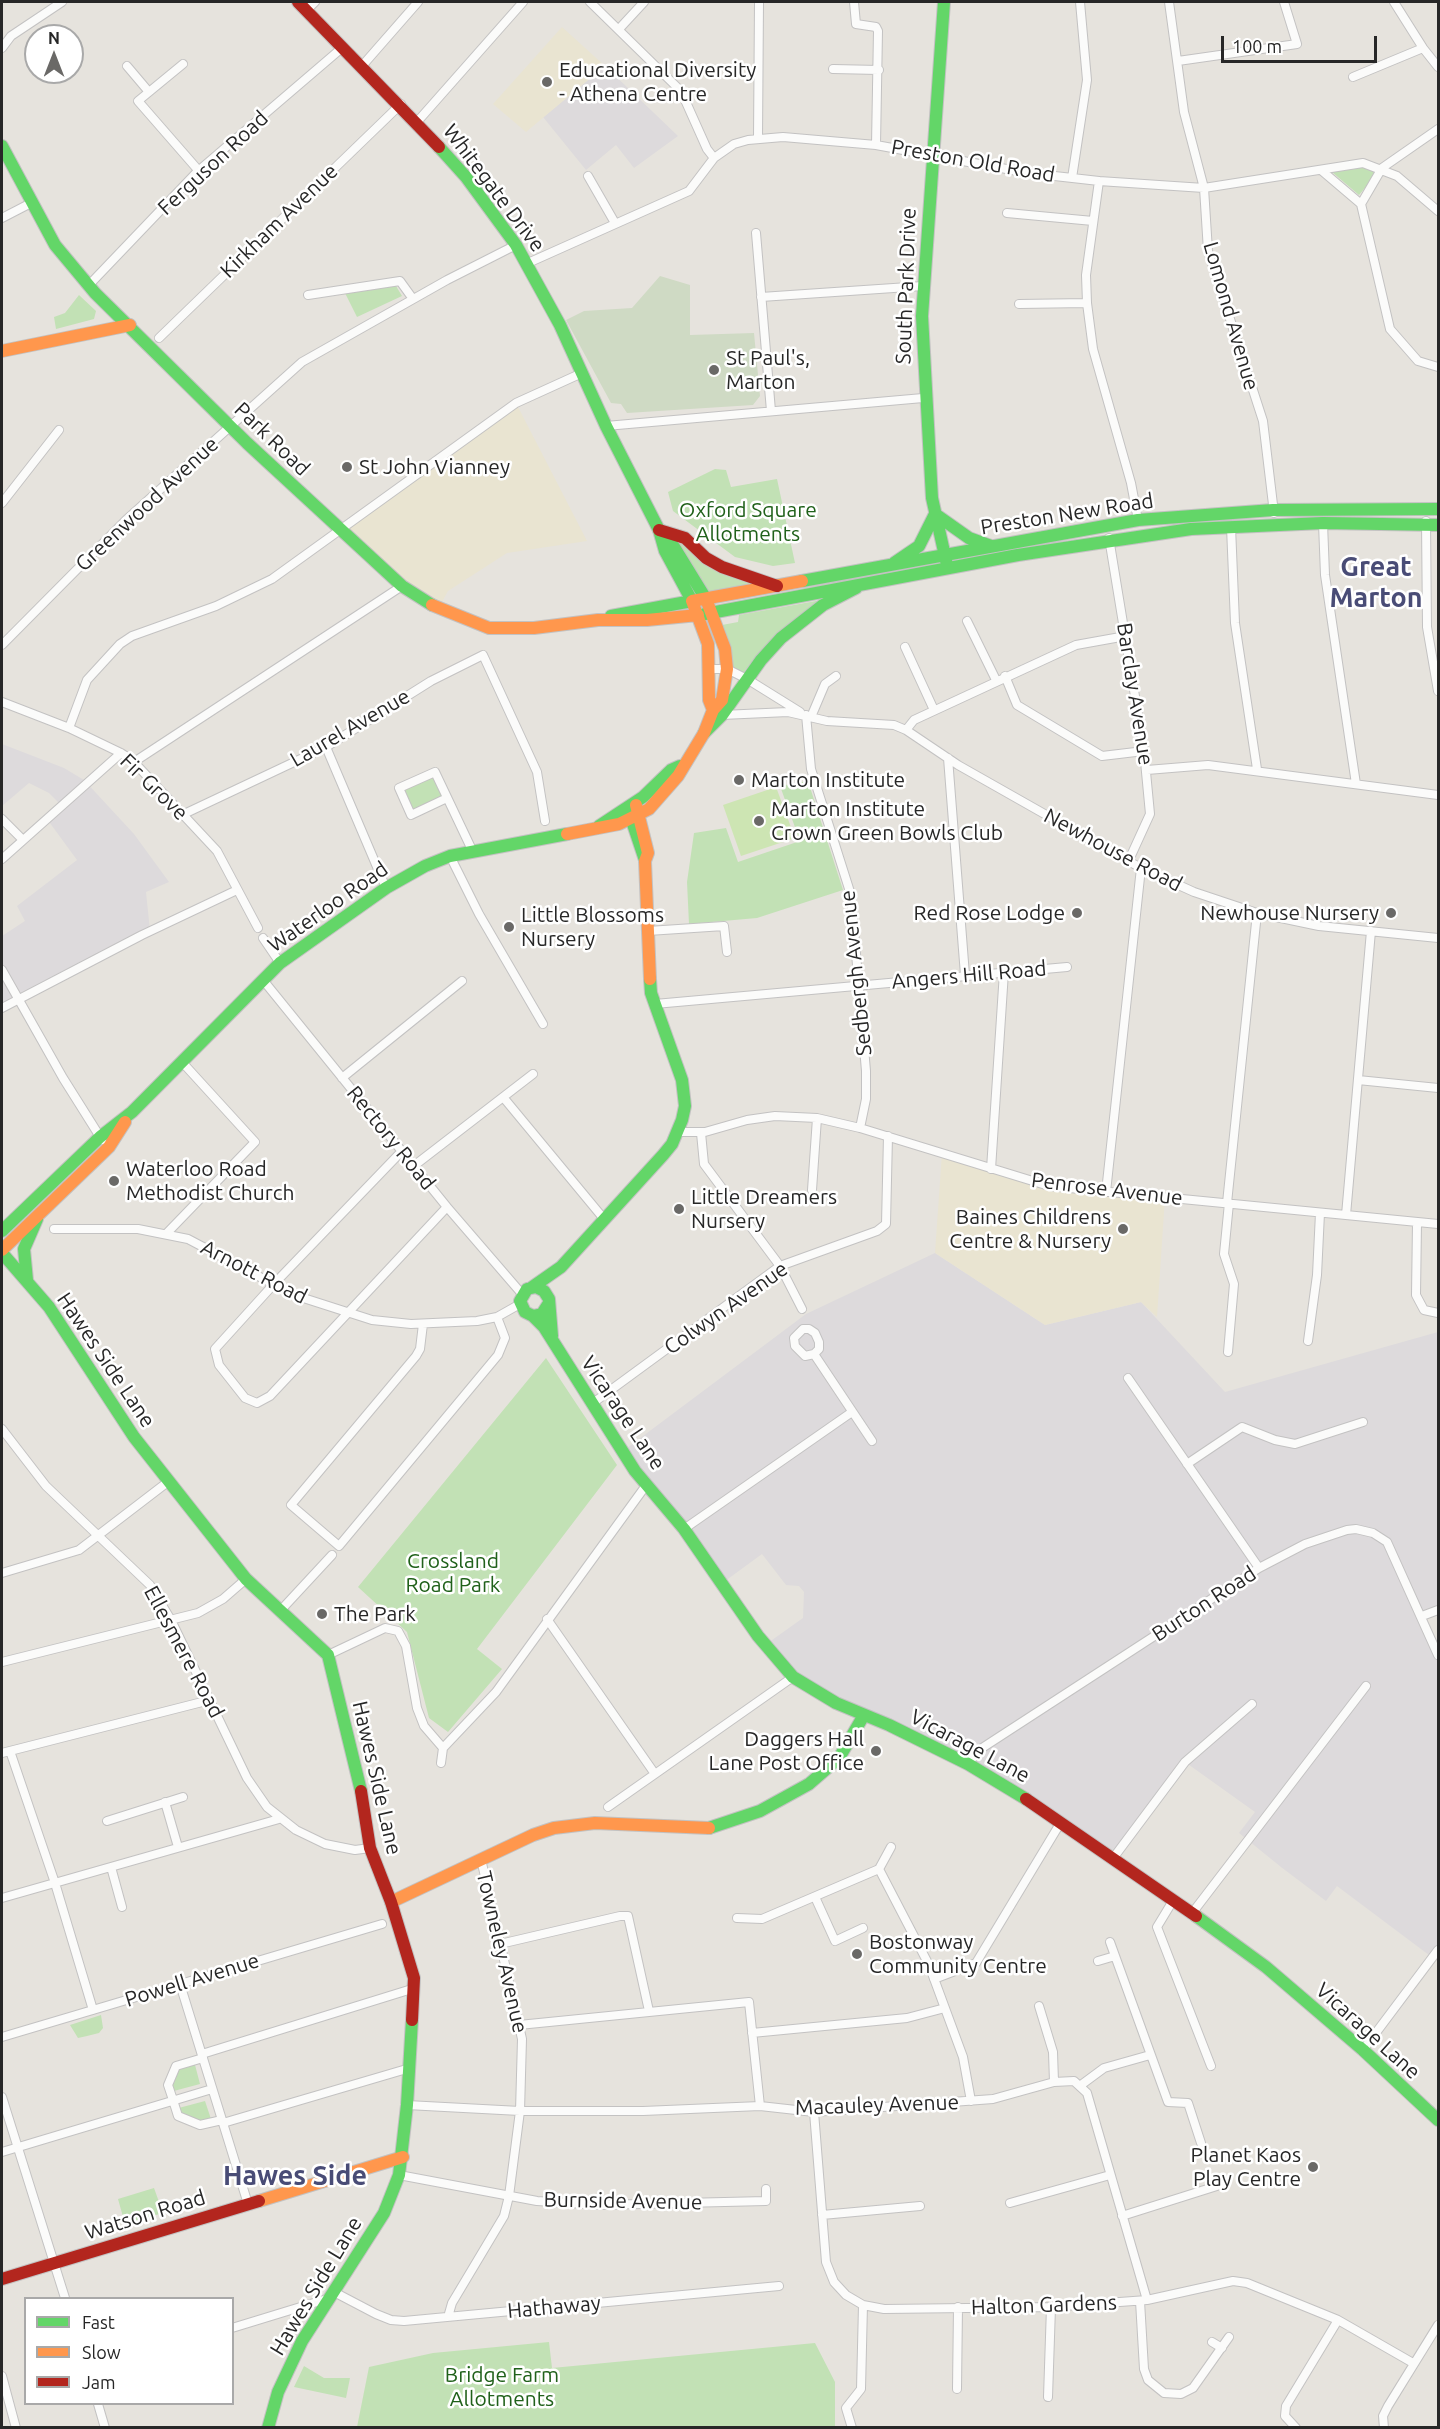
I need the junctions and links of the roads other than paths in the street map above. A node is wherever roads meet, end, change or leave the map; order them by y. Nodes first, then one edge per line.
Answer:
1 (62, 2) edge
2 (418, 2) edge
3 (523, 2) edge
4 (590, 2) edge
5 (644, 2) edge
6 (759, 2) edge
7 (854, 2) edge
8 (944, 2) edge
9 (1080, 2) edge
10 (1169, 2) edge
11 (1284, 2) edge
12 (1398, 4) edge
13 (307, 5) edge
14 (619, 29) junction
15 (343, 47) junction
16 (2, 48) edge
17 (1423, 48) junction
18 (1178, 61) junction
19 (183, 64) dead end
20 (127, 66) dead end
21 (362, 66) junction
22 (1438, 67) edge
23 (833, 69) dead end
24 (879, 70) junction
25 (1353, 77) dead end
26 (149, 92) junction
27 (401, 104) junction
28 (417, 122) junction
29 (1438, 129) edge
30 (758, 138) junction
31 (876, 145) junction
32 (2, 146) edge
33 (933, 155) junction
34 (714, 158) junction
35 (1382, 168) junction
36 (1321, 170) junction
37 (199, 171) junction
38 (588, 176) dead end
39 (1072, 178) junction
40 (1100, 181) junction
41 (1204, 188) junction
42 (31, 203) junction
43 (1361, 204) junction
44 (1438, 211) edge
45 (1007, 213) dead end
46 (2, 218) edge
47 (1094, 221) junction
48 (615, 223) junction
49 (756, 232) dead end
50 (516, 244) junction
51 (528, 263) junction
52 (88, 285) junction
53 (923, 286) junction
54 (308, 295) dead end
55 (761, 297) junction
56 (413, 299) junction
57 (1087, 303) junction
58 (1019, 304) dead end
59 (130, 325) junction
60 (159, 338) dead end
61 (2, 351) edge
62 (1438, 367) edge
63 (582, 373) junction
64 (923, 398) junction
65 (771, 411) junction
66 (606, 426) junction
67 (231, 427) junction
68 (59, 430) dead end
69 (2, 503) edge
70 (1432, 509) edge
71 (1273, 510) junction
72 (935, 514) junction
73 (1138, 520) junction
74 (1323, 523) junction
75 (1107, 524) junction
76 (1274, 524) junction
77 (1432, 525) edge
78 (1231, 527) junction
79 (659, 530) junction
80 (339, 531) junction
81 (1110, 540) junction
82 (991, 546) junction
83 (945, 555) junction
84 (892, 564) junction
85 (948, 570) junction
86 (402, 586) junction
87 (778, 586) junction
88 (858, 587) junction
89 (706, 599) junction
90 (692, 601) junction
91 (714, 612) junction
92 (698, 615) junction
93 (598, 621) junction
94 (967, 621) dead end
95 (1126, 636) junction
96 (2, 645) edge
97 (906, 647) dead end
98 (711, 669) junction
99 (727, 669) junction
100 (836, 676) dead end
101 (1005, 676) junction
102 (747, 679) junction
103 (996, 680) junction
104 (1438, 692) edge
105 (2, 702) edge
106 (934, 710) junction
107 (717, 712) junction
108 (809, 716) junction
109 (69, 729) junction
110 (906, 730) junction
111 (326, 747) junction
112 (1144, 751) junction
113 (122, 753) junction
114 (948, 758) junction
115 (134, 762) junction
116 (683, 764) junction
117 (1257, 769) junction
118 (1147, 770) junction
119 (1356, 784) junction
120 (1438, 795) edge
121 (447, 798) junction
122 (631, 805) junction
123 (184, 814) junction
124 (636, 818) junction
125 (2, 819) edge
126 (545, 821) dead end
127 (599, 826) junction
128 (24, 840) junction
129 (473, 852) junction
130 (450, 856) junction
131 (2, 859) edge
132 (1129, 860) junction
133 (1141, 868) junction
134 (386, 888) junction
135 (237, 890) junction
136 (1257, 913) junction
137 (258, 928) dead end
138 (648, 931) junction
139 (1371, 931) junction
140 (263, 938) dead end
141 (1438, 938) edge
142 (727, 952) dead end
143 (280, 963) junction
144 (1067, 967) dead end
145 (2, 970) edge
146 (1004, 972) junction
147 (965, 975) junction
148 (263, 980) junction
149 (462, 981) dead end
150 (857, 986) junction
151 (19, 999) junction
152 (655, 1004) junction
153 (2, 1008) edge
154 (543, 1024) dead end
155 (182, 1062) junction
156 (533, 1074) dead end
157 (342, 1078) junction
158 (1358, 1080) junction
159 (1438, 1088) edge
160 (503, 1097) junction
161 (132, 1112) junction
162 (817, 1118) junction
163 (860, 1128) junction
164 (678, 1132) junction
165 (701, 1133) junction
166 (888, 1136) junction
167 (100, 1137) junction
168 (109, 1147) junction
169 (402, 1151) junction
170 (415, 1165) junction
171 (991, 1169) junction
172 (812, 1190) dead end
173 (1106, 1192) junction
174 (1228, 1203) junction
175 (447, 1207) junction
176 (1320, 1213) junction
177 (1346, 1215) junction
178 (39, 1216) junction
179 (604, 1219) junction
180 (1416, 1222) junction
181 (1438, 1224) edge
182 (54, 1229) dead end
183 (2, 1231) edge
184 (167, 1233) junction
185 (2, 1251) edge
186 (780, 1266) junction
187 (561, 1267) junction
188 (28, 1282) junction
189 (273, 1285) junction
190 (525, 1295) junction
191 (549, 1301) junction
192 (802, 1310) dead end
193 (1438, 1313) edge
194 (349, 1314) junction
195 (533, 1316) junction
196 (496, 1317) junction
197 (423, 1324) junction
198 (1308, 1341) dead end
199 (555, 1346) junction
200 (1228, 1352) dead end
201 (814, 1354) dead end
202 (1128, 1378) dead end
203 (593, 1403) junction
204 (852, 1412) junction
205 (1363, 1422) dead end
206 (2, 1429) edge
207 (872, 1441) dead end
208 (1187, 1464) junction
209 (169, 1481) junction
210 (647, 1484) junction
211 (684, 1528) junction
212 (98, 1536) junction
213 (332, 1555) dead end
214 (1259, 1568) junction
215 (2, 1573) edge
216 (246, 1579) junction
217 (281, 1610) junction
218 (1438, 1610) edge
219 (1422, 1616) junction
220 (547, 1619) junction
221 (171, 1620) junction
222 (328, 1655) junction
223 (1438, 1655) edge
224 (2, 1662) edge
225 (793, 1677) junction
226 (1366, 1686) dead end
227 (210, 1700) junction
228 (1252, 1704) dead end
229 (864, 1715) junction
230 (443, 1748) junction
231 (6, 1752) edge
232 (441, 1763) dead end
233 (969, 1764) junction
234 (654, 1774) junction
235 (183, 1797) dead end
236 (165, 1802) junction
237 (608, 1807) dead end
238 (279, 1819) junction
239 (108, 1821) dead end
240 (1061, 1822) junction
241 (178, 1847) junction
242 (891, 1847) dead end
243 (370, 1848) junction
244 (1114, 1857) junction
245 (481, 1859) junction
246 (111, 1867) junction
247 (879, 1869) junction
248 (55, 1883) junction
249 (815, 1897) junction
250 (2, 1898) edge
251 (1174, 1899) junction
252 (391, 1902) junction
253 (122, 1908) dead end
254 (1193, 1912) junction
255 (737, 1918) dead end
256 (382, 1924) dead end
257 (863, 1928) dead end
258 (1110, 1942) dead end
259 (500, 1944) junction
260 (1438, 1950) edge
261 (1115, 1956) junction
262 (1098, 1961) dead end
263 (934, 1979) junction
264 (180, 1984) junction
265 (415, 1988) junction
266 (1039, 2006) dead end
267 (945, 2008) junction
268 (93, 2010) junction
269 (649, 2011) junction
270 (519, 2025) junction
271 (752, 2033) junction
272 (2, 2037) edge
273 (1364, 2050) junction
274 (1150, 2055) junction
275 (202, 2056) junction
276 (1211, 2066) dead end
277 (410, 2068) junction
278 (1054, 2082) junction
279 (1081, 2085) junction
280 (213, 2089) junction
281 (2, 2097) edge
282 (173, 2100) junction
283 (971, 2101) junction
284 (407, 2105) junction
285 (759, 2106) junction
286 (520, 2111) junction
287 (814, 2112) junction
288 (1438, 2120) edge
289 (223, 2122) junction
290 (1202, 2143) dead end
291 (17, 2147) junction
292 (2, 2152) edge
293 (402, 2157) junction
294 (399, 2175) junction
295 (1110, 2175) junction
296 (1220, 2185) dead end
297 (766, 2189) dead end
298 (509, 2196) junction
299 (1010, 2203) dead end
300 (248, 2204) junction
301 (920, 2206) dead end
302 (822, 2215) junction
303 (1122, 2216) junction
304 (53, 2264) junction
305 (2, 2279) edge
306 (779, 2286) dead end
307 (332, 2295) junction
308 (64, 2297) edge
309 (1143, 2301) junction
310 (863, 2305) junction
311 (958, 2307) junction
312 (1051, 2307) junction
313 (448, 2317) junction
314 (1338, 2320) junction
315 (1438, 2325) edge
316 (234, 2327) edge
317 (1229, 2337) dead end
318 (1212, 2342) dead end
319 (1222, 2348) junction
320 (1413, 2363) junction
321 (2, 2376) edge
322 (957, 2389) dead end
323 (1048, 2397) dead end
324 (99, 2405) edge
325 (16, 2427) edge
326 (105, 2427) edge
327 (268, 2427) edge
328 (852, 2427) edge
329 (1296, 2427) edge
330 (1384, 2427) edge

1 - 16 street
2 - 21 street
3 - 28 street
4 - 14 street
5 - 14 street
6 - 30 street
7 - 24 street
8 - 33 main road, South Park Drive
9 - 39 street
10 - 18 street, Lomond Avenue
11 - 18 street
12 - 17 street
13 - 15 main road, Whitegate Drive
14 - 34 street
15 - 21 main road, Whitegate Drive
15 - 37 street, Ferguson Road
17 - 22 street
17 - 25 street
18 - 41 street, Lomond Avenue
19 - 26 street
20 - 26 street
21 - 27 main road, Whitegate Drive
23 - 24 street
24 - 31 street
26 - 37 street
27 - 28 main road, Whitegate Drive
27 - 60 street, Kirkham Avenue
28 - 50 main road, Whitegate Drive
29 - 35 street
30 - 31 street, Preston Old Road
30 - 34 street, Preston Old Road
31 - 33 street, Preston Old Road
32 - 42 main road, Park Road
33 - 39 street, Preston Old Road
33 - 53 main road, South Park Drive
34 - 48 street, Preston Old Road
35 - 36 street, Preston Old Road
35 - 43 street
35 - 44 street, Preston Old Road
36 - 41 street, Preston Old Road
36 - 43 street
37 - 52 street, Ferguson Road
38 - 48 street
39 - 40 street, Preston Old Road
40 - 41 street, Preston Old Road
40 - 47 street
41 - 71 street, Lomond Avenue
42 - 46 street
42 - 52 main road, Park Road
43 - 62 street
45 - 47 street
47 - 57 street
48 - 51 street, Preston Old Road
49 - 55 street
50 - 51 main road, Whitegate Drive
50 - 56 street, Greenwood Avenue
51 - 63 main road, Whitegate Drive
52 - 59 main road, Park Road
53 - 55 street
53 - 64 main road, South Park Drive
54 - 56 street
55 - 65 street
56 - 67 street, Greenwood Avenue
57 - 58 street
57 - 73 street
59 - 61 main road
59 - 67 main road, Park Road
63 - 66 main road, Whitegate Drive
63 - 80 street
64 - 65 street
64 - 72 main road, South Park Drive
65 - 66 street
66 - 79 main road, Whitegate Drive
67 - 80 main road, Park Road
67 - 96 street, Greenwood Avenue
68 - 69 street
70 - 71 main road, Preston New Road
70 - 77 street
71 - 73 main road, Preston New Road
71 - 76 street, Lomond Avenue
72 - 82 main road
72 - 83 main road, South Park Drive
72 - 84 main road
73 - 75 main road, Preston New Road
74 - 76 main road, Preston New Road
74 - 77 main road, Preston New Road
74 - 119 street
75 - 81 street, Barclay Avenue
75 - 82 main road, Preston New Road
76 - 78 main road, Preston New Road
77 - 104 street
78 - 81 main road, Preston New Road
78 - 117 street
79 - 87 main road
79 - 89 main road, Whitegate Drive
79 - 90 main road, Whitegate Drive
80 - 86 main road, Park Road
80 - 109 street
81 - 85 main road, Preston New Road
81 - 95 street, Barclay Avenue
82 - 83 main road, Preston New Road
83 - 84 main road, Preston New Road
83 - 85 main road, South Park Drive
84 - 87 main road, Preston New Road
85 - 88 main road, Preston New Road
86 - 93 main road, Park Road
86 - 115 street
87 - 89 main road, Preston New Road
88 - 91 main road, Preston New Road
88 - 102 main road, Preston New Road
89 - 90 main road, Park Road
89 - 91 main road, Waterloo Road
90 - 92 main road, Waterloo Road
90 - 93 main road, Park Road
91 - 92 main road, Park Road
91 - 99 main road, Waterloo Road
92 - 93 main road, Park Road
92 - 98 main road, Waterloo Road
94 - 103 street
95 - 101 street
95 - 112 street, Barclay Avenue
97 - 106 street
98 - 99 street
98 - 107 main road, Waterloo Road
99 - 102 street, Newhouse Road
99 - 107 main road, Waterloo Road
100 - 108 street
101 - 103 street
101 - 112 street
102 - 107 main road, Waterloo Road
102 - 108 street, Newhouse Road
103 - 106 street
105 - 109 street, Fir Grove
106 - 110 street
107 - 108 street, Newhouse Road
107 - 116 main road, Waterloo Road
108 - 110 street, Newhouse Road
108 - 150 street, Sedbergh Avenue
109 - 113 street, Fir Grove
110 - 114 street, Newhouse Road
111 - 123 street, Laurel Avenue
111 - 126 street, Laurel Avenue
111 - 134 street
112 - 118 street, Barclay Avenue
113 - 115 street, Fir Grove
113 - 128 street
114 - 132 street, Newhouse Road
114 - 147 street
115 - 123 street, Fir Grove
116 - 122 main road, Waterloo Road
116 - 124 main road, Waterloo Road
117 - 118 street
117 - 119 street
118 - 132 street, Barclay Avenue
119 - 120 street
121 - 121 street
121 - 129 street
122 - 124 main road, Vicarage Lane
122 - 127 main road, Waterloo Road
123 - 135 street, Fir Grove
124 - 127 main road, Waterloo Road
124 - 138 main road, Vicarage Lane
125 - 128 street
127 - 129 main road, Waterloo Road
128 - 131 street
129 - 130 main road, Waterloo Road
130 - 134 main road, Waterloo Road
130 - 154 street
132 - 133 street, Newhouse Road
133 - 136 street, Newhouse Road
133 - 173 street
134 - 143 main road, Waterloo Road
135 - 137 street, Fir Grove
135 - 151 street
136 - 139 street, Newhouse Road
136 - 174 street
138 - 142 street
138 - 152 main road, Vicarage Lane
139 - 141 street, Newhouse Road
139 - 158 street
140 - 143 street
143 - 148 main road, Waterloo Road
144 - 146 street, Angers Hill Road
145 - 151 street
146 - 147 street, Angers Hill Road
146 - 171 street
147 - 150 street, Angers Hill Road
148 - 155 main road, Waterloo Road
148 - 157 street, Rectory Road
149 - 157 street
150 - 152 street, Angers Hill Road
150 - 163 street, Sedbergh Avenue
151 - 153 street
151 - 167 street
152 - 164 main road, Vicarage Lane
155 - 161 main road, Waterloo Road
155 - 184 street
156 - 160 street
157 - 169 street, Rectory Road
158 - 159 street
158 - 177 street
160 - 170 street
160 - 179 street
161 - 167 main road, Waterloo Road
161 - 168 main road, Waterloo Road
162 - 163 street, Penrose Avenue
162 - 165 street, Penrose Avenue
162 - 172 street
163 - 166 street, Penrose Avenue
164 - 165 street, Penrose Avenue
164 - 179 main road, Vicarage Lane
165 - 186 street
166 - 171 street, Penrose Avenue
166 - 186 street, Colwyn Avenue
167 - 168 street
167 - 183 main road, Waterloo Road
168 - 178 main road, Waterloo Road
169 - 170 street, Rectory Road
169 - 189 street
170 - 175 street, Rectory Road
171 - 173 street, Penrose Avenue
173 - 174 street, Penrose Avenue
174 - 176 street, Penrose Avenue
174 - 200 street
175 - 190 street, Rectory Road
175 - 194 street
176 - 177 street, Penrose Avenue
176 - 198 street
177 - 180 street, Penrose Avenue
178 - 185 main road, Waterloo Road
178 - 188 main road
179 - 187 main road, Vicarage Lane
180 - 181 street, Penrose Avenue
180 - 193 street
182 - 184 street, Arnott Road
184 - 189 street, Arnott Road
185 - 188 main road, Hawes Side Lane
186 - 192 street
186 - 203 street, Colwyn Avenue
187 - 190 main road, Vicarage Lane
187 - 191 main road, Vicarage Lane
188 - 209 main road, Hawes Side Lane
189 - 194 street, Arnott Road
189 - 194 street
190 - 191 main road
190 - 195 main road, Vicarage Lane
190 - 196 street, Arnott Road
191 - 195 main road
191 - 199 main road, Vicarage Lane
194 - 197 street, Arnott Road
195 - 199 main road, Vicarage Lane
196 - 197 street, Arnott Road
196 - 197 street
199 - 203 main road, Vicarage Lane
201 - 204 street
202 - 208 street
203 - 210 main road, Vicarage Lane
204 - 207 street
204 - 211 street
205 - 208 street
206 - 212 street, Ellesmere Road
208 - 214 street
209 - 212 street
209 - 216 main road, Hawes Side Lane
210 - 211 main road, Vicarage Lane
210 - 220 street
211 - 225 main road, Vicarage Lane
212 - 215 street
212 - 221 street, Ellesmere Road
213 - 217 street
214 - 219 street, Burton Road
214 - 233 street, Burton Road
216 - 217 main road, Hawes Side Lane
216 - 221 street
217 - 222 main road, Hawes Side Lane
218 - 219 street
219 - 223 street, Burton Road
220 - 230 street
220 - 234 street
221 - 224 street
221 - 227 street, Ellesmere Road
222 - 230 street
222 - 243 main road, Hawes Side Lane
225 - 229 main road, Vicarage Lane
225 - 234 street
226 - 254 street
227 - 231 street
227 - 238 street, Ellesmere Road
228 - 244 street
229 - 233 main road, Vicarage Lane
229 - 245 main road
230 - 232 street
231 - 248 street
233 - 240 main road, Vicarage Lane
234 - 237 street
235 - 236 street
236 - 239 street
236 - 241 street
238 - 241 street
238 - 243 street, Ellesmere Road
240 - 244 main road, Vicarage Lane
240 - 263 street
241 - 246 street
242 - 247 street
243 - 252 main road, Hawes Side Lane
244 - 251 main road, Vicarage Lane
245 - 252 main road
245 - 259 street, Towneley Avenue
246 - 248 street
246 - 253 street
247 - 249 street
247 - 263 street
248 - 250 street
248 - 268 street
249 - 255 street
249 - 257 street
251 - 254 main road, Vicarage Lane
251 - 276 street
252 - 265 main road, Hawes Side Lane
254 - 273 main road, Vicarage Lane
256 - 264 street, Powell Avenue
258 - 261 street
259 - 269 street
259 - 270 street, Towneley Avenue
260 - 273 street
261 - 262 street
261 - 274 street
263 - 267 street
264 - 268 street, Powell Avenue
264 - 275 street
265 - 275 street
265 - 277 main road, Hawes Side Lane
266 - 278 street
267 - 271 street
267 - 283 street
268 - 272 street, Powell Avenue
269 - 270 street
269 - 271 street
270 - 286 street, Towneley Avenue
271 - 285 street
273 - 288 main road, Vicarage Lane
274 - 279 street
274 - 290 street
275 - 280 street
275 - 282 street
277 - 284 main road, Hawes Side Lane
277 - 289 street
278 - 279 street, Macauley Avenue
278 - 283 street, Macauley Avenue
279 - 295 street
280 - 282 street
280 - 289 street
281 - 291 street
282 - 289 street
282 - 291 street
283 - 287 street, Macauley Avenue
284 - 286 street, Macauley Avenue
284 - 293 main road, Hawes Side Lane
285 - 286 street, Macauley Avenue
285 - 287 street, Macauley Avenue
286 - 298 street, Towneley Avenue
287 - 302 street, Halton Gardens
289 - 300 street
291 - 292 street
291 - 304 street
293 - 294 main road, Hawes Side Lane
293 - 300 main road, Watson Road
294 - 298 street, Burnside Avenue
294 - 307 main road, Hawes Side Lane
295 - 299 street
295 - 303 street
296 - 303 street
297 - 298 street, Burnside Avenue
298 - 313 street, Towneley Avenue
300 - 304 main road, Watson Road
301 - 302 street
302 - 310 street, Halton Gardens
303 - 309 street
304 - 305 main road, Watson Road
304 - 308 street
306 - 313 street, Hathaway
307 - 313 street, Hathaway
307 - 316 street
307 - 327 main road, Hawes Side Lane
309 - 312 street, Halton Gardens
309 - 314 street, Halton Gardens
309 - 319 street
310 - 311 street, Halton Gardens
310 - 328 street
311 - 312 street, Halton Gardens
311 - 322 street
312 - 323 street
314 - 320 street, Halton Gardens
314 - 329 street
315 - 320 street
317 - 319 street
318 - 319 street
320 - 330 street
321 - 325 street
324 - 326 street

